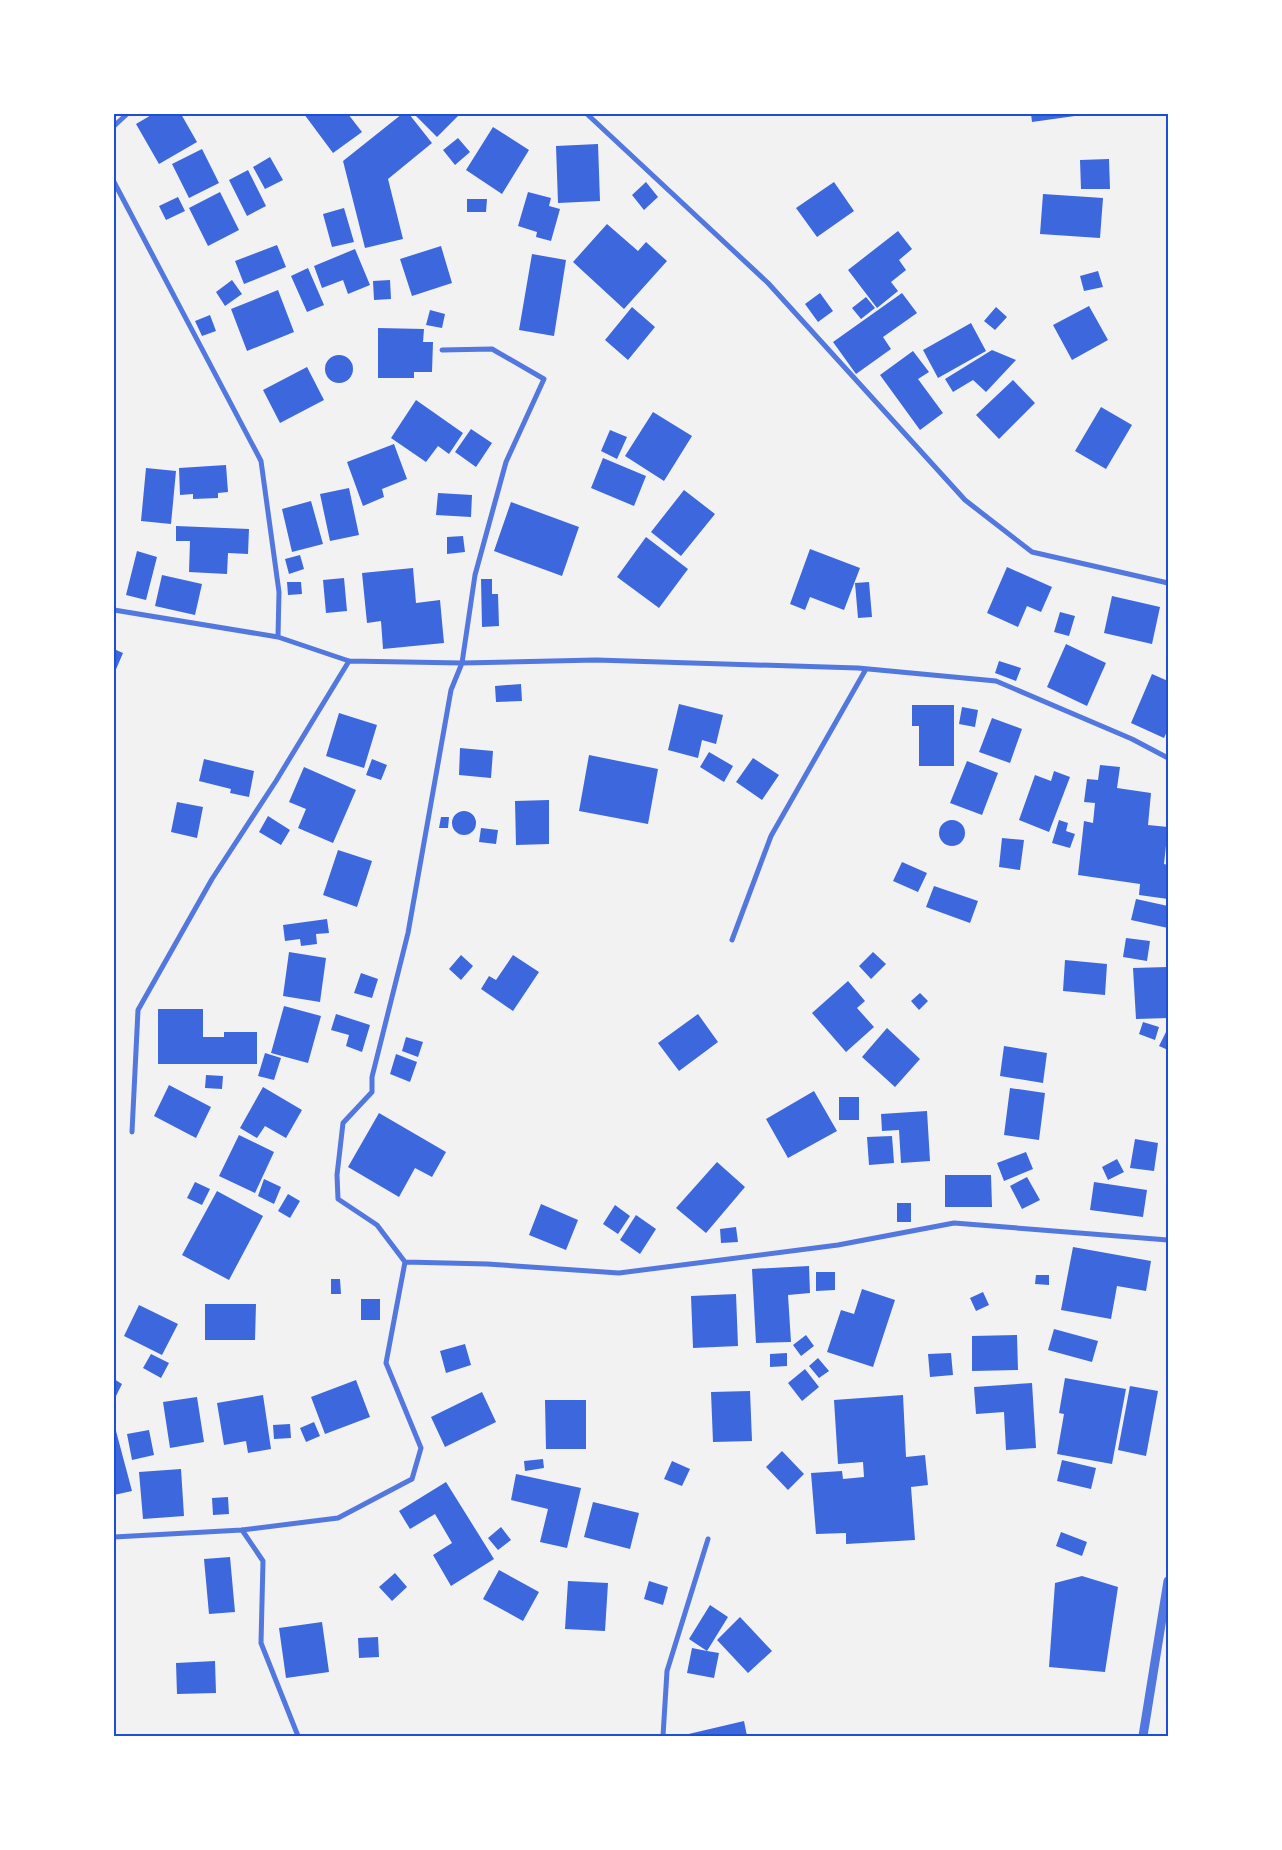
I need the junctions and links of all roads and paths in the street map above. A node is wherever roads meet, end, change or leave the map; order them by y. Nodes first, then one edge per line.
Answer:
1 (127, 114) edge
2 (587, 114) edge
3 (114, 126) edge
4 (114, 182) edge
5 (442, 350) dead end
6 (1168, 583) edge
7 (114, 610) edge
8 (278, 637) junction
9 (349, 661) junction
10 (462, 663) junction
11 (866, 669) junction
12 (1168, 758) edge
13 (732, 940) dead end
14 (132, 1132) dead end
15 (1168, 1240) edge
16 (405, 1262) junction
17 (242, 1530) junction
18 (114, 1536) edge
19 (708, 1539) dead end
20 (1168, 1581) edge
21 (298, 1736) edge
22 (663, 1736) edge
23 (1143, 1736) edge

1 - 3 street
2 - 6 street
4 - 8 street
5 - 10 street
7 - 8 street
8 - 9 street
9 - 10 street
9 - 14 street
10 - 11 street
10 - 16 street
11 - 12 street
11 - 13 street
15 - 16 street
16 - 17 street
17 - 18 street
17 - 21 street
19 - 22 street
20 - 23 street

